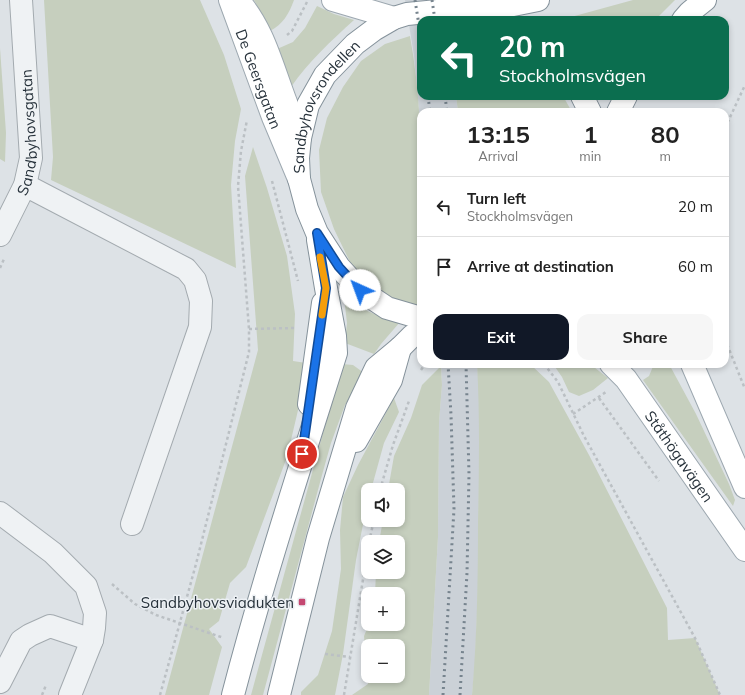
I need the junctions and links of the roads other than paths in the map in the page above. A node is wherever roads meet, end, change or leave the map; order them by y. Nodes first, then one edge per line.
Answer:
1 (21, 0) edge
2 (230, 0) edge
3 (238, 0) edge
4 (333, 0) edge
5 (538, 0) edge
6 (705, 0) edge
7 (493, 15) edge
8 (686, 16) edge
9 (394, 18) junction
10 (300, 138) junction
11 (299, 180) junction
12 (25, 185) junction
13 (317, 233) junction
14 (0, 235) edge
15 (417, 317) edge
16 (417, 333) edge
17 (615, 368) edge
18 (694, 368) edge
19 (745, 487) edge
20 (0, 513) edge
21 (132, 524) dead end
22 (745, 550) edge
23 (92, 640) junction
24 (0, 682) edge
25 (70, 695) edge
26 (233, 695) edge
27 (279, 695) edge

1 - 12 street, Sandbyhovsgatan
2 - 11 main road, De Geersgatan
3 - 10 main road, De Geersgatan
4 - 9 main road
5 - 7 main road, Sandbyhovsrondellen
6 - 8 main road
7 - 9 main road, Sandbyhovsrondellen
9 - 10 main road, Sandbyhovsrondellen
10 - 11 main road, Sandbyhovsrondellen
11 - 13 main road, Sandbyhovsrondellen
12 - 14 street, Sandbyhovsgatan
12 - 21 street
13 - 15 main road, Sandbyhovsrondellen
13 - 26 main road
16 - 27 main road
17 - 22 main road, Ståthögavägen
18 - 19 main road
20 - 23 street
23 - 24 street
23 - 25 street

